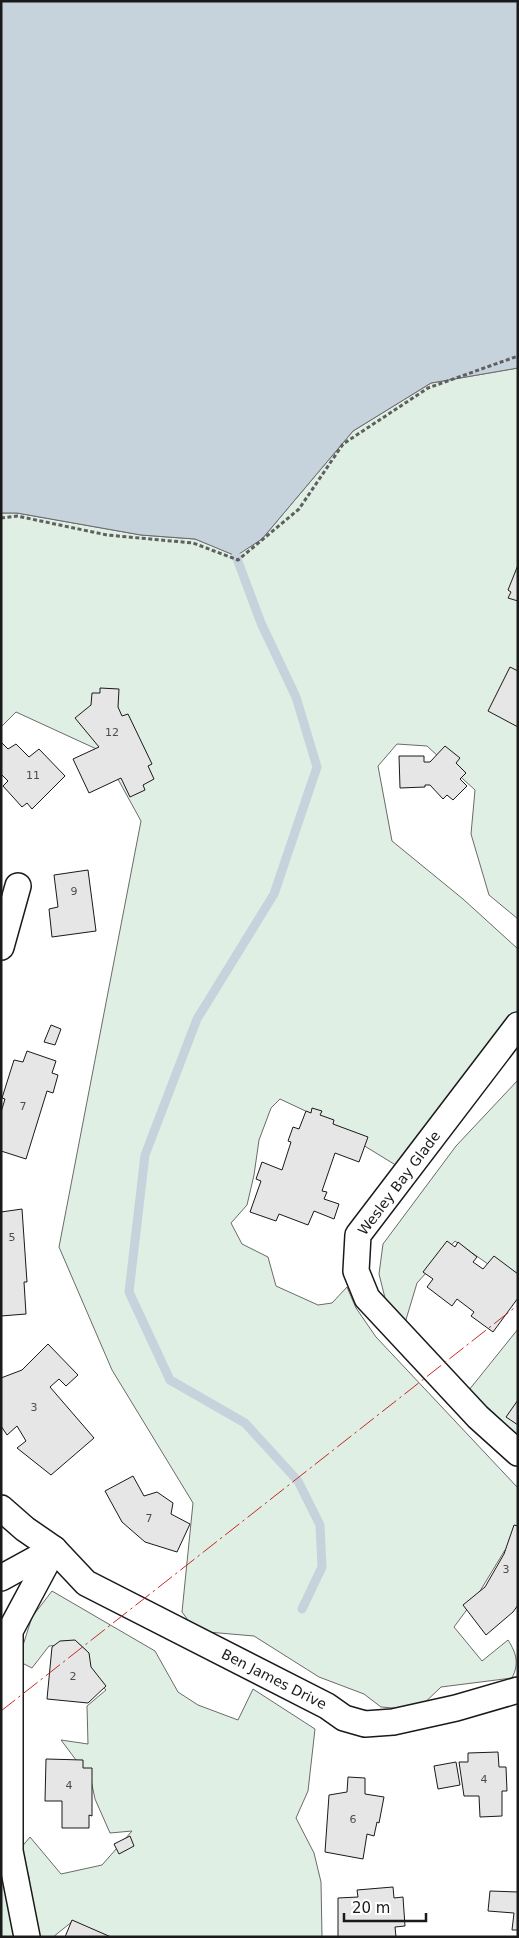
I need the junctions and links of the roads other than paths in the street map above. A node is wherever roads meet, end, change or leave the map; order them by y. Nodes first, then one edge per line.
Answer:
1 (18, 886) dead end
2 (1, 947) edge
3 (518, 1025) edge
4 (518, 1453) edge
5 (1, 1508) edge
6 (54, 1549) junction
7 (1, 1578) edge
8 (518, 1690) edge
9 (27, 1937) edge

1 - 2 street
3 - 4 street, Wesley Bay Glade
5 - 6 street, Ben James Drive
6 - 7 street
6 - 8 street, Ben James Drive
6 - 9 street

